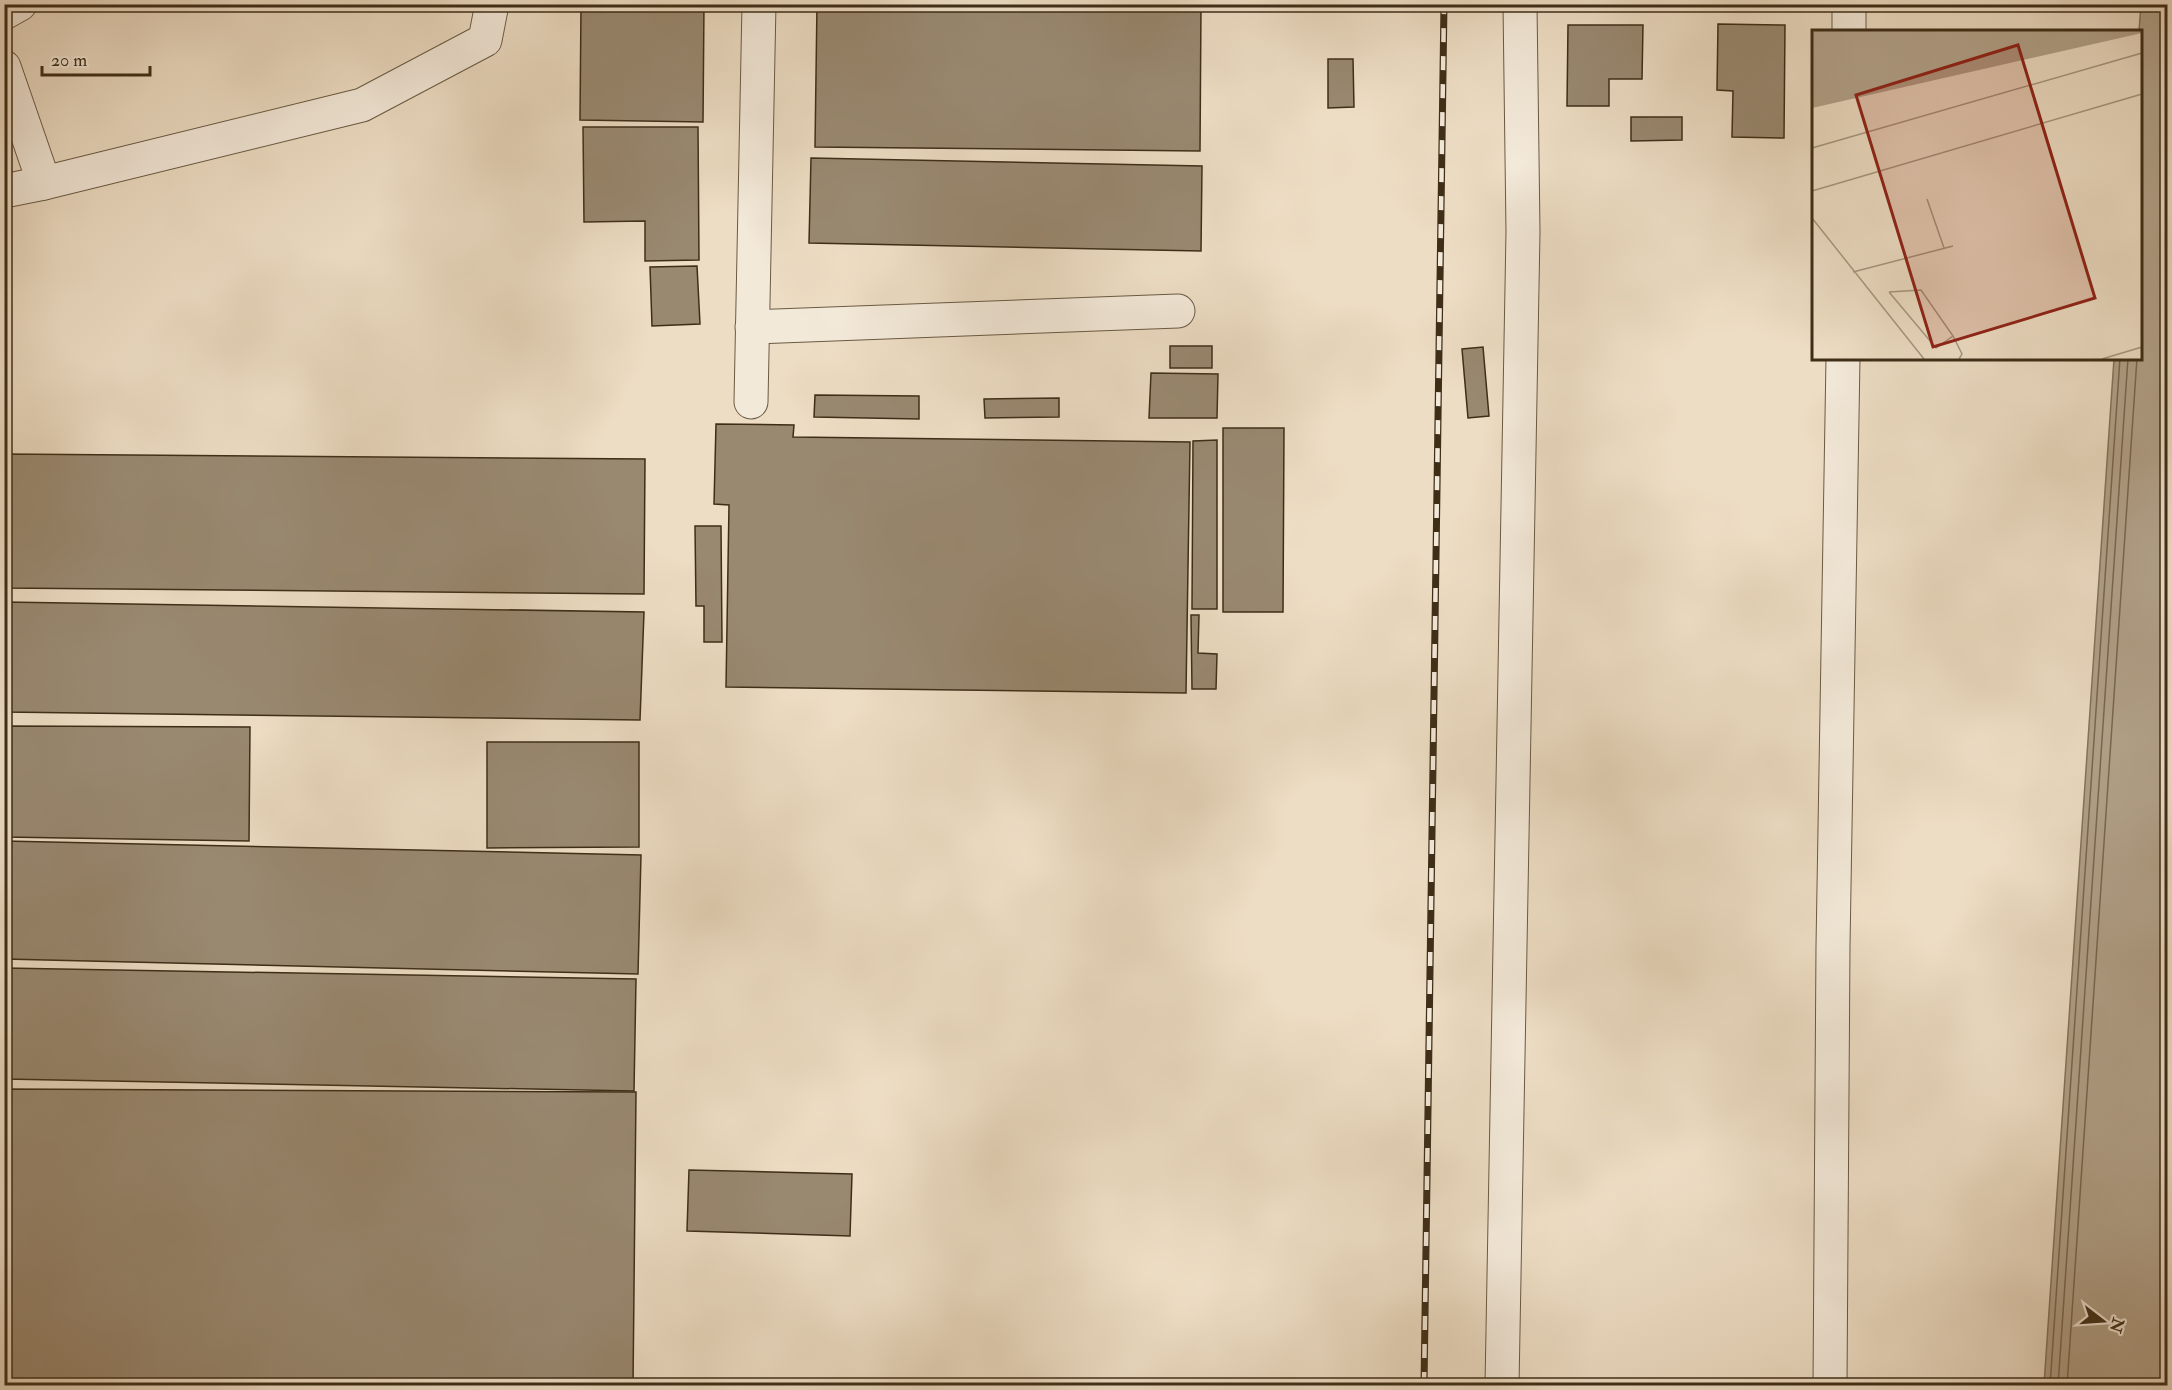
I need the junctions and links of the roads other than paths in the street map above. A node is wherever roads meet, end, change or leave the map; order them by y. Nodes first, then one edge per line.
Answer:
1 (20, 4) edge
2 (492, 4) edge
3 (759, 4) edge
4 (1520, 4) edge
5 (1849, 4) edge
6 (4, 13) edge
7 (1848, 30) edge
8 (4, 68) edge
9 (44, 183) junction
10 (4, 191) edge
11 (1178, 310) dead end
12 (752, 327) junction
13 (1843, 360) edge
14 (751, 402) dead end
15 (1502, 1386) edge
16 (1830, 1386) edge

1 - 6 street
2 - 9 street
3 - 12 street
4 - 15 street
5 - 7 street
8 - 9 street
9 - 10 street
11 - 12 street
12 - 14 street
13 - 16 street

